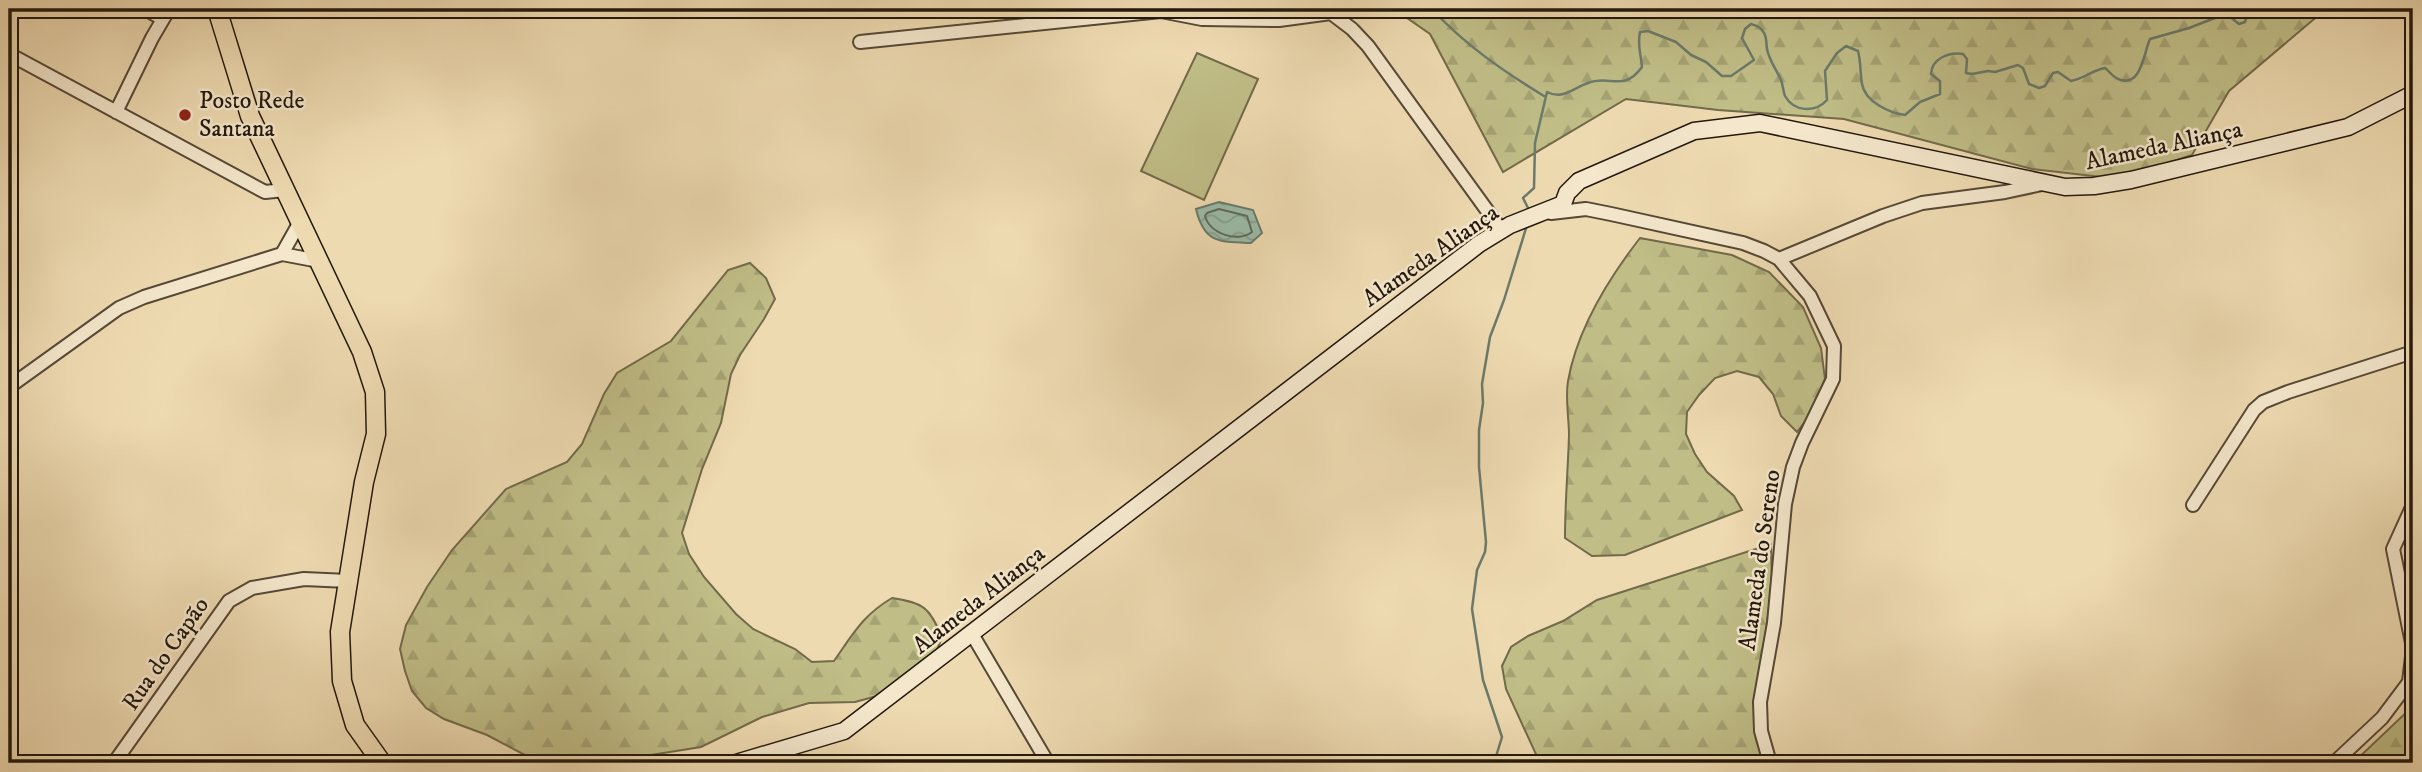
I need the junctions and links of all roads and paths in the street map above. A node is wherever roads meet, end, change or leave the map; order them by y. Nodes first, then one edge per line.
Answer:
1 (145, 9) edge
2 (217, 9) edge
3 (1161, 10) edge
4 (166, 14) edge
5 (860, 41) dead end
6 (9, 54) edge
7 (2413, 94) edge
8 (116, 112) junction
9 (2046, 184) junction
10 (285, 190) junction
11 (1535, 214) junction
12 (300, 222) junction
13 (1506, 228) junction
14 (282, 254) junction
15 (1779, 259) junction
16 (319, 261) junction
17 (2413, 352) edge
18 (9, 387) edge
19 (2193, 505) dead end
20 (2413, 505) edge
21 (348, 581) junction
22 (972, 634) junction
23 (114, 763) edge
24 (382, 763) edge
25 (736, 763) edge
26 (1048, 763) edge
27 (1770, 763) edge
28 (2334, 763) edge

1 - 4 street
2 - 10 main road
3 - 5 street
3 - 13 street
4 - 8 street
6 - 8 street
7 - 9 street, Alameda Aliança
8 - 10 street
9 - 11 street, Alameda Aliança
9 - 15 street
10 - 12 main road
11 - 13 street, Alameda Aliança
11 - 15 street, Alameda do Sereno
12 - 14 street
12 - 16 main road
13 - 22 street, Alameda Aliança
14 - 16 street
14 - 18 street
15 - 27 street, Alameda do Sereno
16 - 21 main road
17 - 19 street
20 - 28 street
21 - 23 street, Rua do Capão
21 - 24 main road
22 - 25 street, Alameda Aliança
22 - 26 street

